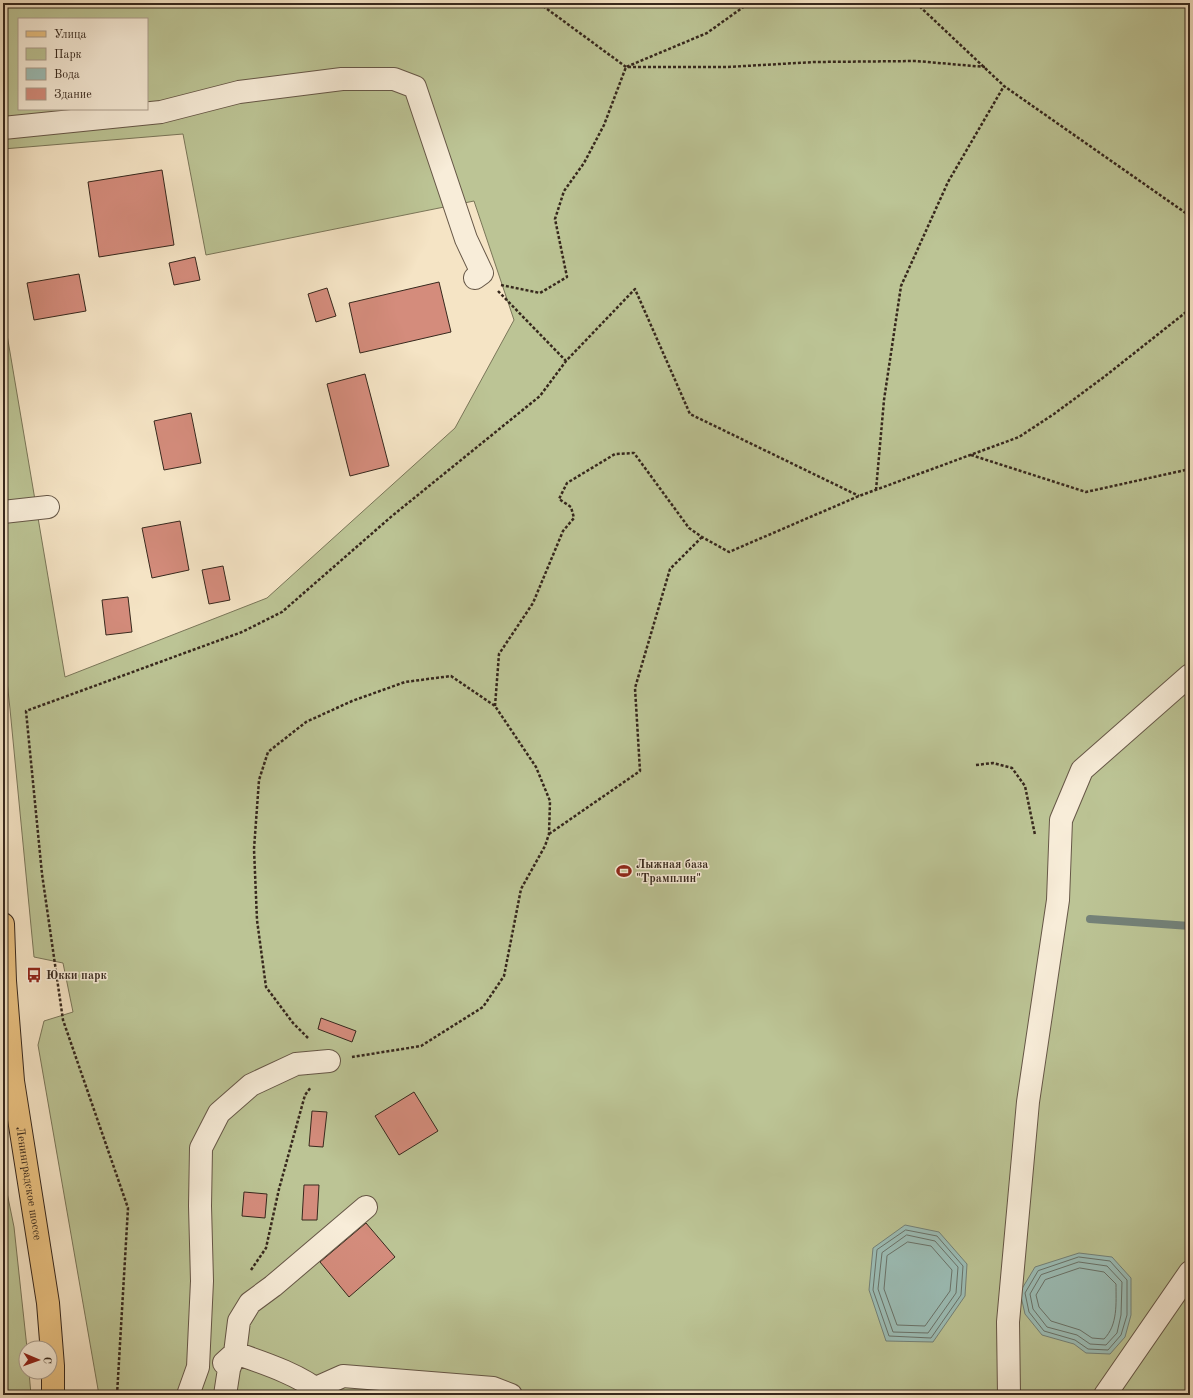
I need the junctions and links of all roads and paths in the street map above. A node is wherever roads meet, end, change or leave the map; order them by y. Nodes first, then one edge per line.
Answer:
1 (539, 3) edge
2 (749, 3) edge
3 (916, 3) edge
4 (626, 67) junction
5 (985, 67) junction
6 (1004, 86) junction
7 (3, 128) edge
8 (1190, 216) edge
9 (483, 278) junction
10 (1190, 310) edge
11 (566, 361) junction
12 (970, 455) junction
13 (1190, 470) edge
14 (876, 490) junction
15 (859, 496) junction
16 (48, 507) dead end
17 (3, 512) edge
18 (702, 537) junction
19 (1190, 675) edge
20 (495, 706) junction
21 (976, 765) dead end
22 (549, 834) junction
23 (1035, 837) dead end
24 (3, 924) edge
25 (329, 1061) junction
26 (8, 1082) edge
27 (366, 1207) dead end
28 (250, 1271) dead end
29 (1190, 1272) edge
30 (235, 1352) junction
31 (320, 1392) edge
32 (188, 1394) edge
33 (53, 1395) edge
34 (117, 1395) edge
35 (225, 1395) edge
36 (511, 1395) edge
37 (1009, 1395) edge
38 (1105, 1395) edge

1 - 4 path
2 - 4 path
3 - 5 path
4 - 5 path
4 - 9 path
5 - 6 path
6 - 8 path
6 - 14 path
7 - 9 lane
9 - 11 path
10 - 12 path
11 - 15 path
11 - 34 path
12 - 13 path
12 - 14 path
14 - 15 path
15 - 18 path
16 - 17 lane
18 - 20 path
18 - 22 path
19 - 37 lane
20 - 22 path
20 - 25 path
21 - 23 path
22 - 25 path
24 - 26 main road, Ленинградское шоссе
25 - 28 path
25 - 32 lane
26 - 33 main road, Ленинградское шоссе
27 - 30 lane
29 - 38 lane
30 - 31 lane
30 - 32 lane
30 - 35 lane
31 - 36 lane

